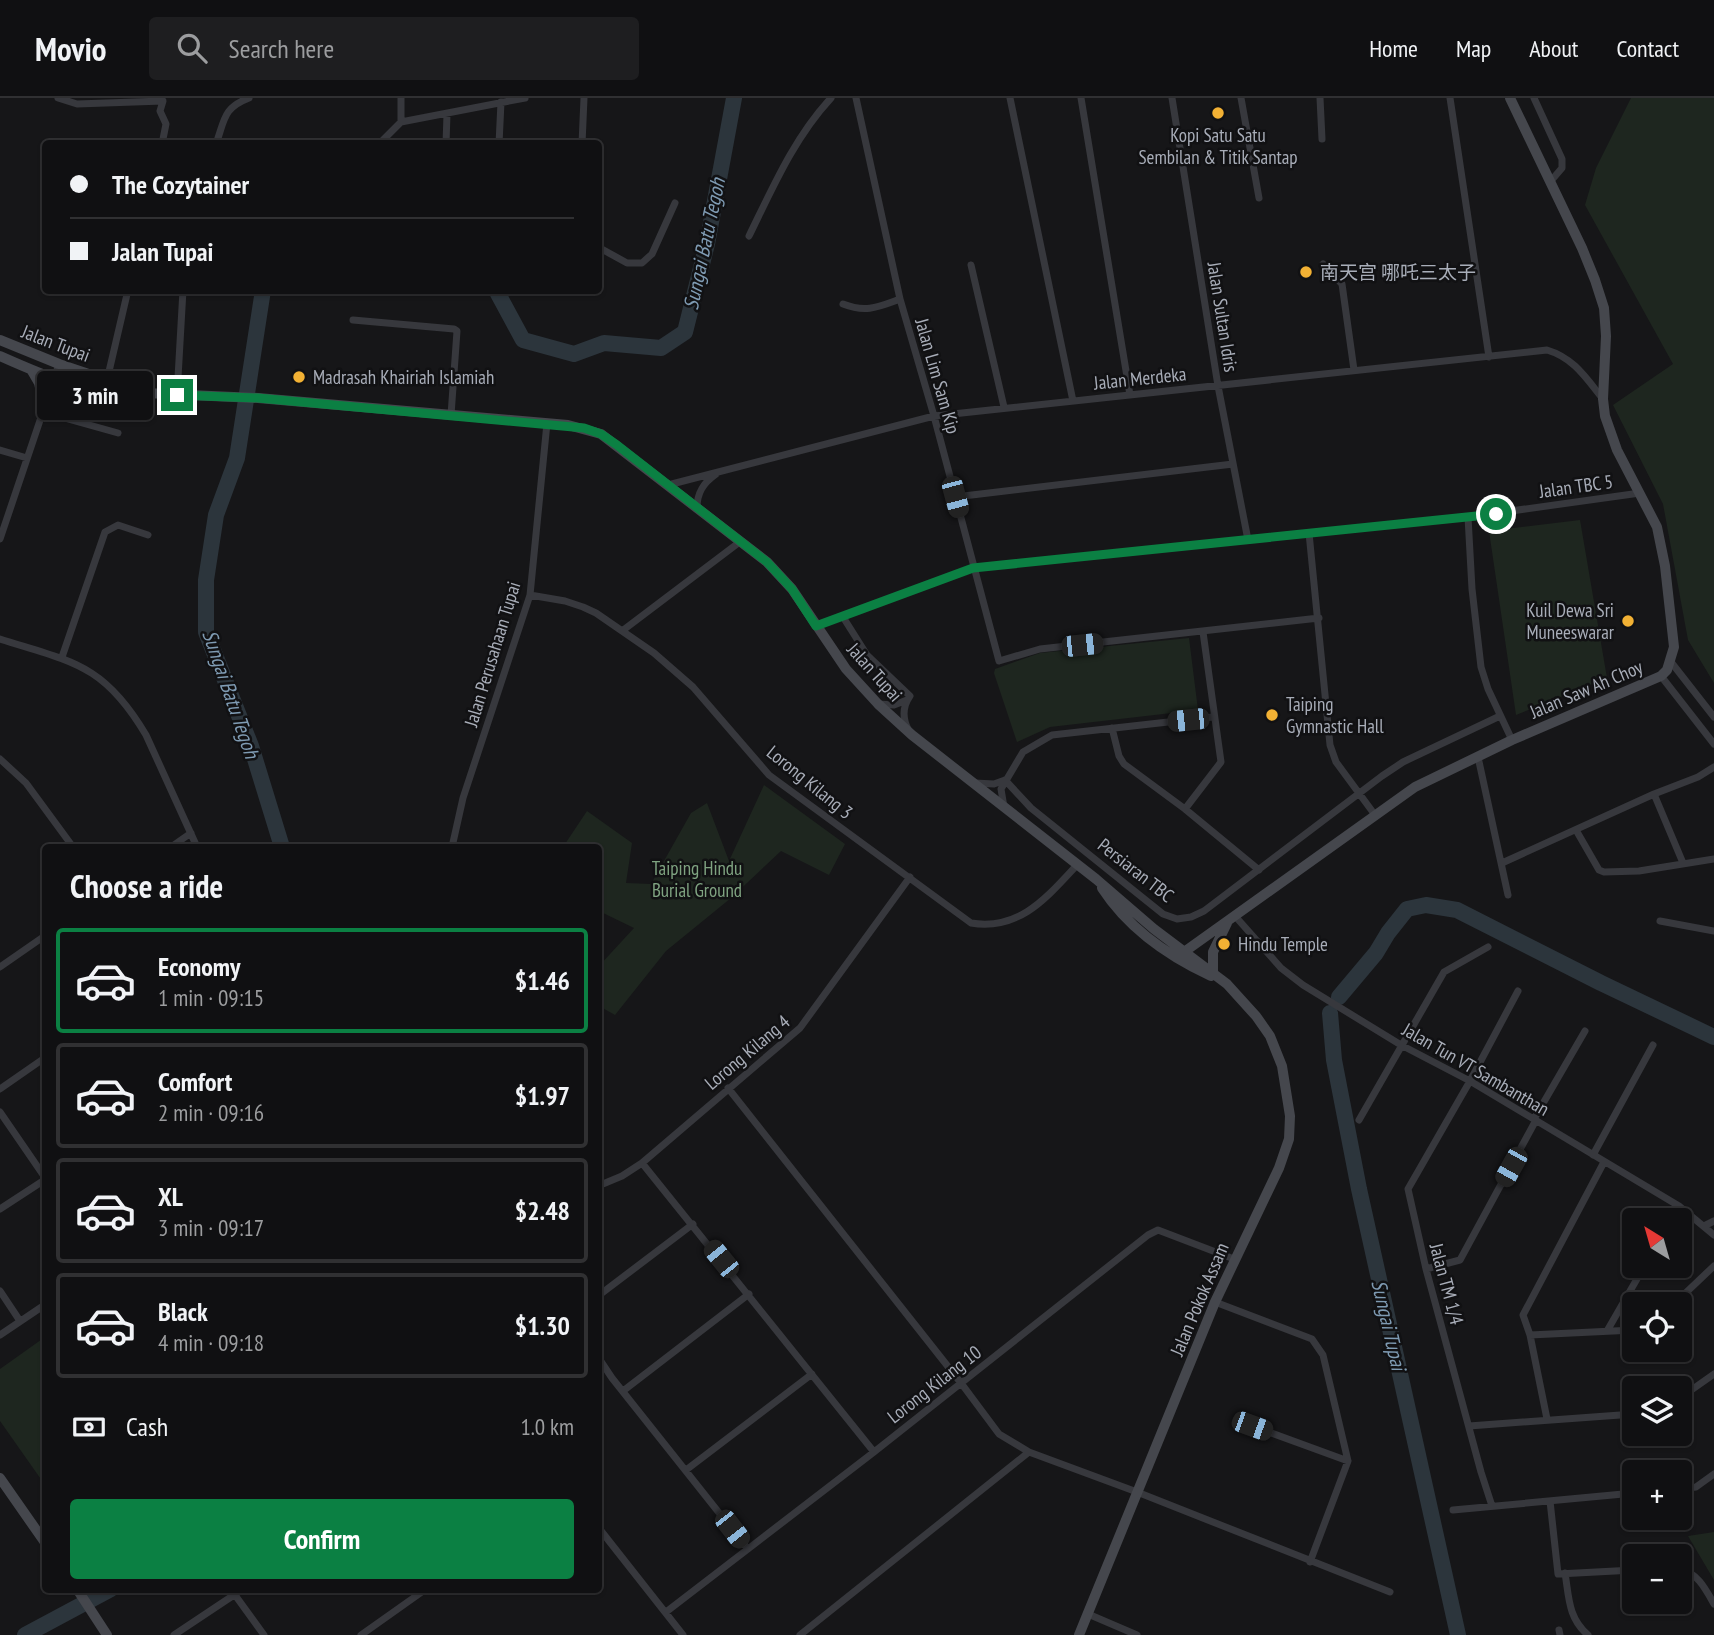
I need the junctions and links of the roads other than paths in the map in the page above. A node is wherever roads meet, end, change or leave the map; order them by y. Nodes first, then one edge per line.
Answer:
1 (58, 98) edge
2 (249, 98) edge
3 (401, 98) edge
4 (524, 98) edge
5 (584, 98) edge
6 (831, 98) edge
7 (856, 98) edge
8 (1010, 98) edge
9 (1081, 98) edge
10 (1172, 98) edge
11 (1241, 98) edge
12 (1320, 98) edge
13 (1450, 98) edge
14 (1510, 98) edge
15 (1534, 98) edge
16 (501, 102) junction
17 (447, 114) junction
18 (401, 121) junction
19 (1322, 139) dead end
20 (163, 140) edge
21 (217, 140) edge
22 (383, 140) edge
23 (446, 140) edge
24 (499, 140) edge
25 (582, 140) edge
26 (1550, 182) junction
27 (1259, 198) dead end
28 (675, 203) dead end
29 (749, 236) dead end
30 (602, 249) edge
31 (1323, 264) dead end
32 (971, 265) dead end
33 (127, 294) edge
34 (183, 294) edge
35 (900, 299) junction
36 (843, 304) dead end
37 (353, 320) dead end
38 (0, 340) edge
39 (0, 356) edge
40 (1489, 357) junction
41 (60, 364) junction
42 (1354, 370) junction
43 (32, 371) junction
44 (107, 380) junction
45 (54, 381) junction
46 (72, 385) junction
47 (1218, 386) junction
48 (145, 393) junction
49 (177, 395) junction
50 (1130, 395) junction
51 (1603, 399) junction
52 (1073, 401) junction
53 (1004, 407) junction
54 (43, 409) junction
55 (451, 415) junction
56 (934, 416) junction
57 (547, 424) junction
58 (118, 433) dead end
59 (0, 450) edge
60 (27, 458) junction
61 (1233, 464) junction
62 (723, 470) junction
63 (668, 485) junction
64 (1640, 493) junction
65 (955, 497) junction
66 (697, 508) junction
67 (1468, 517) junction
68 (1309, 533) junction
69 (148, 535) dead end
70 (0, 540) edge
71 (1248, 540) junction
72 (741, 541) junction
73 (973, 568) junction
74 (530, 595) junction
75 (843, 617) junction
76 (1319, 618) junction
77 (816, 626) junction
78 (622, 631) junction
79 (1203, 632) junction
80 (0, 639) edge
81 (62, 657) junction
82 (1671, 662) junction
83 (1661, 676) junction
84 (908, 700) junction
85 (878, 704) junction
86 (1500, 716) junction
87 (1213, 717) junction
88 (1714, 717) edge
89 (1112, 728) junction
90 (912, 735) junction
91 (1512, 740) junction
92 (1714, 744) edge
93 (1478, 757) junction
94 (0, 759) edge
95 (1714, 767) edge
96 (1005, 779) junction
97 (972, 783) junction
98 (1358, 793) junction
99 (1654, 794) junction
100 (1004, 807) junction
101 (1185, 809) junction
102 (1375, 815) junction
103 (1576, 830) junction
104 (191, 833) junction
105 (71, 844) edge
106 (175, 844) edge
107 (196, 844) edge
108 (453, 844) edge
109 (1714, 859) edge
110 (1502, 863) junction
111 (1683, 863) junction
112 (1077, 865) junction
113 (1259, 870) junction
114 (910, 877) junction
115 (1096, 879) junction
116 (1508, 895) dead end
117 (1232, 918) junction
118 (1660, 921) dead end
119 (1714, 931) edge
120 (42, 938) edge
121 (1488, 947) dead end
122 (1184, 952) junction
123 (0, 967) edge
124 (1213, 972) junction
125 (1227, 984) junction
126 (1518, 991) dead end
127 (1585, 1031) dead end
128 (1401, 1045) junction
129 (1653, 1045) dead end
130 (42, 1060) edge
131 (1470, 1080) junction
132 (728, 1088) junction
133 (0, 1089) edge
134 (0, 1112) edge
135 (1359, 1119) dead end
136 (1535, 1120) junction
137 (1593, 1155) junction
138 (1604, 1161) junction
139 (642, 1163) junction
140 (42, 1173) edge
141 (42, 1182) edge
142 (602, 1184) edge
143 (1679, 1206) joint
144 (0, 1209) edge
145 (1714, 1221) edge
146 (692, 1224) junction
147 (1704, 1226) junction
148 (1714, 1235) edge
149 (1234, 1259) junction
150 (1714, 1266) edge
151 (1426, 1269) junction
152 (1638, 1278) edge
153 (0, 1291) edge
154 (1687, 1292) edge
155 (602, 1293) edge
156 (749, 1294) junction
157 (1215, 1302) junction
158 (42, 1307) edge
159 (20, 1321) junction
160 (1622, 1330) edge
161 (1607, 1331) junction
162 (0, 1335) edge
163 (1530, 1335) junction
164 (602, 1362) edge
165 (812, 1374) junction
166 (1714, 1374) edge
167 (961, 1383) junction
168 (1692, 1390) edge
169 (624, 1391) junction
170 (1622, 1415) edge
171 (1547, 1419) junction
172 (1252, 1426) dead end
173 (1469, 1426) junction
174 (874, 1452) junction
175 (1029, 1452) junction
176 (1348, 1461) junction
177 (686, 1470) junction
178 (1714, 1475) edge
179 (0, 1478) edge
180 (1692, 1488) edge
181 (1138, 1492) junction
182 (1622, 1494) edge
183 (1550, 1501) junction
184 (1492, 1506) junction
185 (1453, 1510) dead end
186 (602, 1532) edge
187 (42, 1538) edge
188 (747, 1548) junction
189 (1310, 1562) junction
190 (1622, 1571) edge
191 (1565, 1573) junction
192 (1692, 1574) edge
193 (1390, 1592) dead end
194 (80, 1593) edge
195 (238, 1593) edge
196 (420, 1593) edge
197 (235, 1595) junction
198 (1714, 1604) edge
199 (666, 1612) junction
200 (1088, 1614) junction
201 (107, 1635) edge
202 (174, 1635) edge
203 (264, 1635) edge
204 (361, 1635) edge
205 (683, 1635) edge
206 (800, 1635) edge
207 (1079, 1635) edge
208 (1137, 1635) edge
209 (1588, 1635) edge

1 - 20 street
2 - 21 street
3 - 18 street
4 - 16 street
5 - 25 street
6 - 29 street
7 - 35 street, Jalan Lim Sam Kip
8 - 52 street
9 - 50 street
10 - 47 street, Jalan Sultan Idris
11 - 27 street
12 - 19 street
13 - 40 street
14 - 26 street, Jalan Saw Ah Choy
15 - 26 street
16 - 17 street
16 - 24 street
17 - 18 street
17 - 23 street
18 - 22 street
26 - 51 street, Jalan Saw Ah Choy
28 - 30 street
31 - 42 street
32 - 53 street
33 - 44 street
34 - 49 street
35 - 36 street
35 - 56 street, Jalan Lim Sam Kip
37 - 55 street
38 - 41 street, Jalan Tupai
39 - 43 street
40 - 42 street, Jalan Merdeka
40 - 51 street, Jalan Merdeka
41 - 44 street, Jalan Tupai
41 - 45 street
42 - 47 street, Jalan Merdeka
43 - 45 street
43 - 54 street
44 - 48 street, Jalan Tupai
45 - 46 street
45 - 54 street
46 - 48 street
46 - 54 street
47 - 50 street, Jalan Merdeka
47 - 61 street, Jalan Sultan Idris
48 - 49 street, Jalan Tupai
49 - 55 street, Jalan Tupai
50 - 52 street, Jalan Merdeka
51 - 64 street, Jalan Saw Ah Choy
52 - 53 street, Jalan Merdeka
53 - 56 street, Jalan Merdeka
54 - 58 street
54 - 60 street
55 - 57 street, Jalan Tupai
56 - 62 street, Jalan Merdeka
56 - 65 street, Jalan Lim Sam Kip
57 - 63 street, Jalan Tupai
57 - 74 street, Jalan Perusahaan Tupai
59 - 60 street
60 - 70 street
61 - 65 street
61 - 71 street, Jalan Sultan Idris
62 - 63 street, Jalan Merdeka
62 - 66 street
63 - 66 street, Jalan Tupai
64 - 67 street, Jalan TBC 5
64 - 82 street, Jalan Saw Ah Choy
65 - 73 street, Jalan Lim Sam Kip
66 - 72 street, Jalan Tupai
67 - 68 street, Jalan TBC 5
67 - 86 street
68 - 71 street, Jalan TBC 5
68 - 76 street
69 - 81 street
71 - 73 street, Jalan TBC 5
72 - 77 street, Jalan Tupai
72 - 78 street
73 - 75 street, Jalan TBC 5
73 - 79 street, Jalan Lim Sam Kip
74 - 78 street, Lorong Kilang 3
74 - 108 street, Jalan Perusahaan Tupai
75 - 77 street, Jalan TBC 5
75 - 84 street
76 - 79 street
76 - 98 street
77 - 85 street, Jalan Tupai
78 - 114 street, Lorong Kilang 3
79 - 87 street
80 - 81 street
81 - 104 street
82 - 83 street, Jalan Saw Ah Choy
82 - 88 street
83 - 91 street, Jalan Saw Ah Choy
83 - 92 street
84 - 85 street
84 - 90 street
85 - 90 street, Jalan Tupai
86 - 91 street
86 - 98 street, Persiaran TBC
87 - 89 street
87 - 101 street
89 - 96 street
89 - 101 street
90 - 97 street, Jalan Tupai
91 - 93 street, Jalan Saw Ah Choy
93 - 102 street, Jalan Saw Ah Choy
93 - 110 street
94 - 105 street
95 - 99 street
96 - 97 street
96 - 100 street
96 - 113 street, Persiaran TBC
97 - 100 street, Jalan Tupai
98 - 102 street
98 - 113 street, Persiaran TBC
99 - 103 street
99 - 111 street
100 - 112 street, Jalan Tupai
101 - 113 street
102 - 117 street, Jalan Saw Ah Choy
103 - 110 street
103 - 111 street
104 - 106 street
104 - 107 street
109 - 111 street
110 - 116 street
112 - 114 street, Lorong Kilang 3
112 - 115 street, Jalan Tupai
114 - 132 street, Lorong Kilang 4
115 - 122 street, Jalan Tupai
115 - 125 street
117 - 122 street, Jalan Saw Ah Choy
117 - 124 street
117 - 128 street, Jalan Tun VT Sambanthan
118 - 119 street
120 - 123 street
121 - 128 street
122 - 124 street, Jalan Tupai
124 - 125 street, Jalan Tupai
125 - 149 street, Jalan Pokok Assam
126 - 131 street, Jalan TM 1/4
127 - 136 street
128 - 131 street, Jalan Tun VT Sambanthan
128 - 135 street
129 - 137 street
130 - 133 street
131 - 136 street, Jalan Tun VT Sambanthan
131 - 151 street, Jalan TM 1/4
132 - 139 street, Lorong Kilang 4
132 - 167 street
134 - 140 street
136 - 137 street, Jalan Tun VT Sambanthan
136 - 151 street
137 - 138 street, Jalan Tun VT Sambanthan
138 - 143 street, Jalan Tun VT Sambanthan
138 - 163 street
139 - 142 street, Lorong Kilang 4
139 - 146 street
141 - 144 street
143 - 147 street, Jalan Tun VT Sambanthan
145 - 147 street
146 - 155 street
146 - 156 street
147 - 148 street, Jalan Tun VT Sambanthan
149 - 157 street, Jalan Pokok Assam
149 - 167 street, Lorong Kilang 10
150 - 154 street
151 - 173 street, Jalan TM 1/4
152 - 161 street
153 - 159 street
156 - 165 street
156 - 169 street
157 - 176 street
157 - 181 street, Jalan Pokok Assam
158 - 159 street
159 - 162 street
160 - 161 street
161 - 163 street
163 - 171 street
164 - 169 street
165 - 174 street
165 - 177 street
166 - 168 street
167 - 174 street, Lorong Kilang 10
167 - 175 street
169 - 177 street
170 - 171 street
171 - 173 street
172 - 176 street
173 - 184 street, Jalan TM 1/4
174 - 188 street, Lorong Kilang 10
175 - 181 street
175 - 206 street
176 - 189 street
177 - 188 street
178 - 180 street
179 - 187 street
181 - 189 street
181 - 200 street, Jalan Pokok Assam
182 - 183 street
183 - 184 street
183 - 191 street
184 - 185 street
186 - 199 street
188 - 199 street, Lorong Kilang 10
189 - 193 street
190 - 191 street
191 - 209 street
192 - 198 street
194 - 201 street
195 - 197 street
196 - 204 street
197 - 202 street
197 - 203 street
199 - 205 street
200 - 207 street, Jalan Pokok Assam
200 - 208 street

